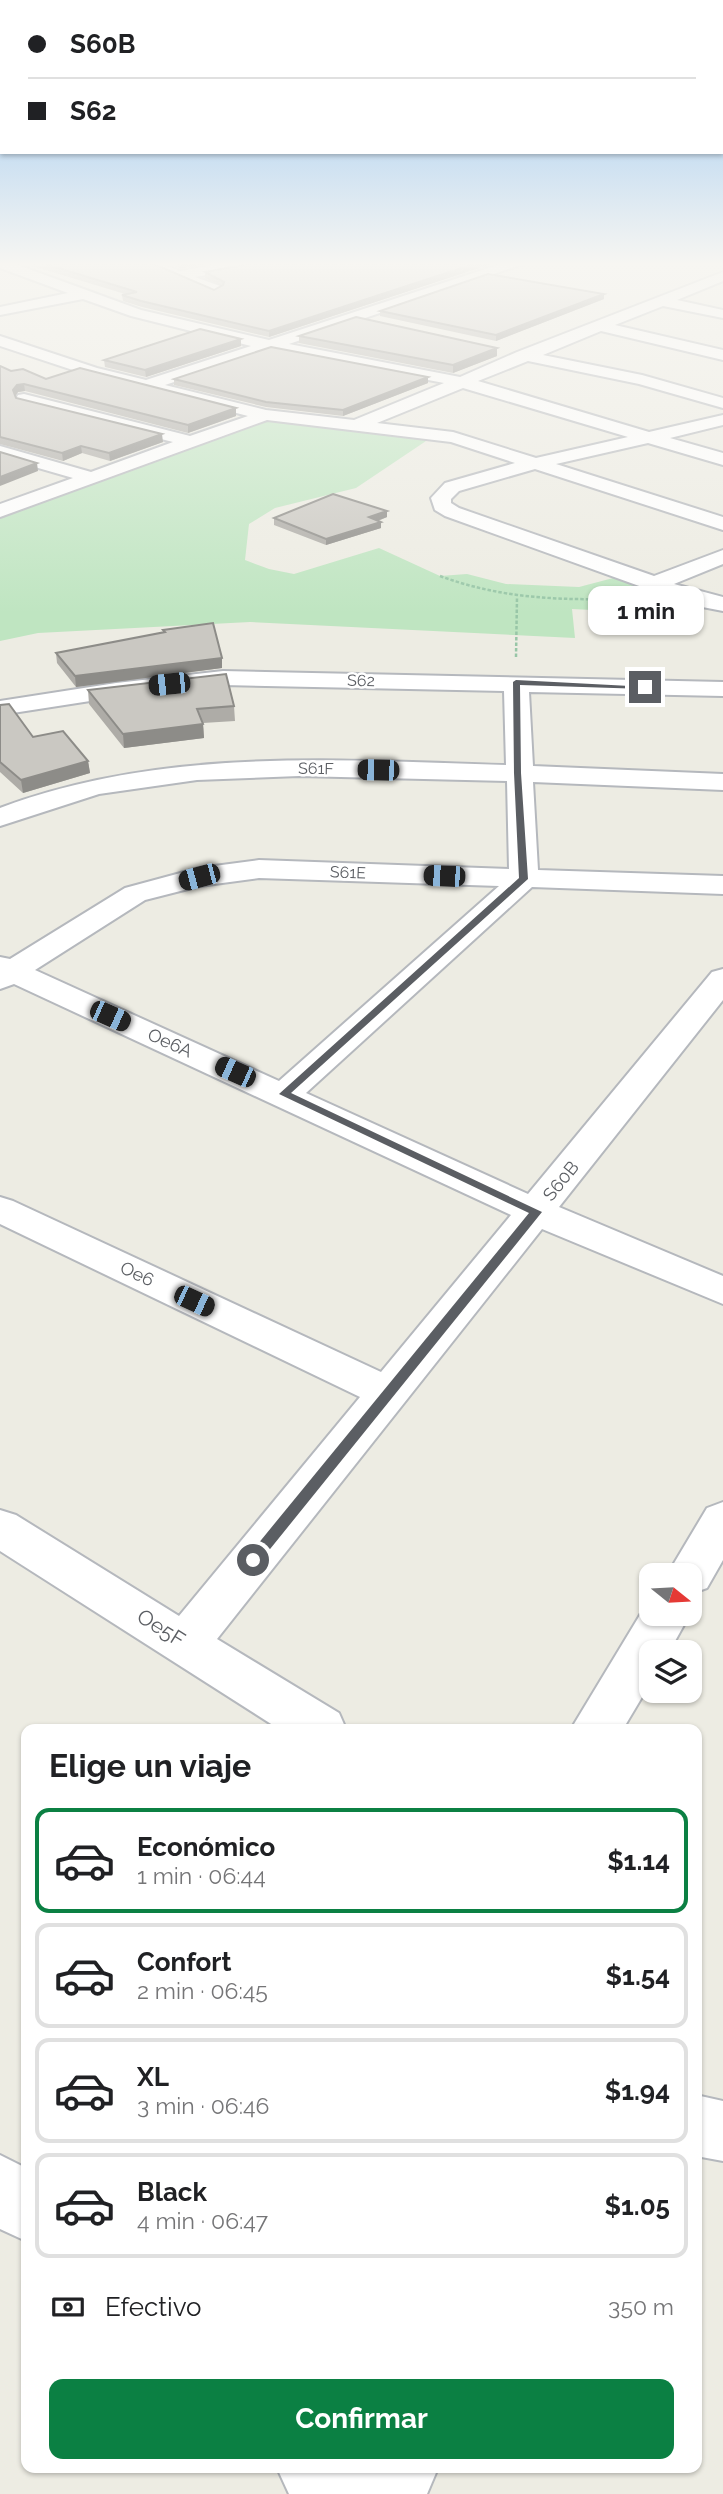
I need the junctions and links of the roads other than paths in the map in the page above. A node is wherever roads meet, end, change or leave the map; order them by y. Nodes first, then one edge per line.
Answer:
1 (129, 380) edge
2 (162, 380) edge
3 (454, 380) edge
4 (466, 380) edge
5 (643, 380) edge
6 (462, 382) junction
7 (147, 385) junction
8 (46, 390) edge
9 (723, 403) edge
10 (266, 415) junction
11 (723, 420) edge
12 (356, 425) junction
13 (645, 437) junction
14 (192, 442) junction
15 (0, 451) edge
16 (723, 459) edge
17 (533, 464) junction
18 (92, 478) junction
19 (0, 512) edge
20 (723, 524) edge
21 (723, 556) edge
22 (657, 583) junction
23 (723, 604) edge
24 (516, 682) junction
25 (723, 689) edge
26 (0, 708) edge
27 (517, 773) junction
28 (723, 782) edge
29 (0, 818) edge
30 (524, 879) junction
31 (723, 885) edge
32 (4, 972) edge
33 (723, 979) edge
34 (284, 1094) junction
35 (0, 1209) edge
36 (536, 1212) junction
37 (723, 1291) edge
38 (389, 1393) junction
39 (723, 1520) edge
40 (0, 1528) edge
41 (697, 1563) edge
42 (659, 1626) edge
43 (186, 1644) junction
44 (313, 1724) edge
45 (599, 1724) edge
46 (702, 2126) edge
47 (723, 2131) edge
48 (0, 2186) edge
49 (21, 2205) edge
50 (318, 2473) edge
51 (400, 2473) edge
52 (341, 2494) edge
53 (389, 2494) edge

1 - 7 street
2 - 7 street
3 - 6 street
4 - 6 street
5 - 9 street
6 - 12 street
6 - 13 street
7 - 10 street
8 - 14 street
10 - 12 street
10 - 14 street
11 - 13 street
12 - 17 street
13 - 16 street
13 - 17 street
14 - 18 street
15 - 18 street
17 - 20 street
17 - 22 street
18 - 19 street
21 - 22 street
22 - 23 street
24 - 25 street, S62
24 - 26 street, S62
24 - 27 street
27 - 28 street, S61F
27 - 29 street, S61F
27 - 30 street
30 - 31 street, S61E
30 - 32 street, S61E
30 - 34 street
32 - 34 street, Oe6A
33 - 36 street, S60B
34 - 36 street, Oe6A
35 - 38 street, Oe6
36 - 37 street, Oe6A
36 - 38 street, S60B
38 - 43 street, S60B
39 - 41 street
40 - 43 street, Oe5F
42 - 45 street
43 - 44 street, Oe5F
46 - 47 street
48 - 49 street
50 - 52 street
51 - 53 street

